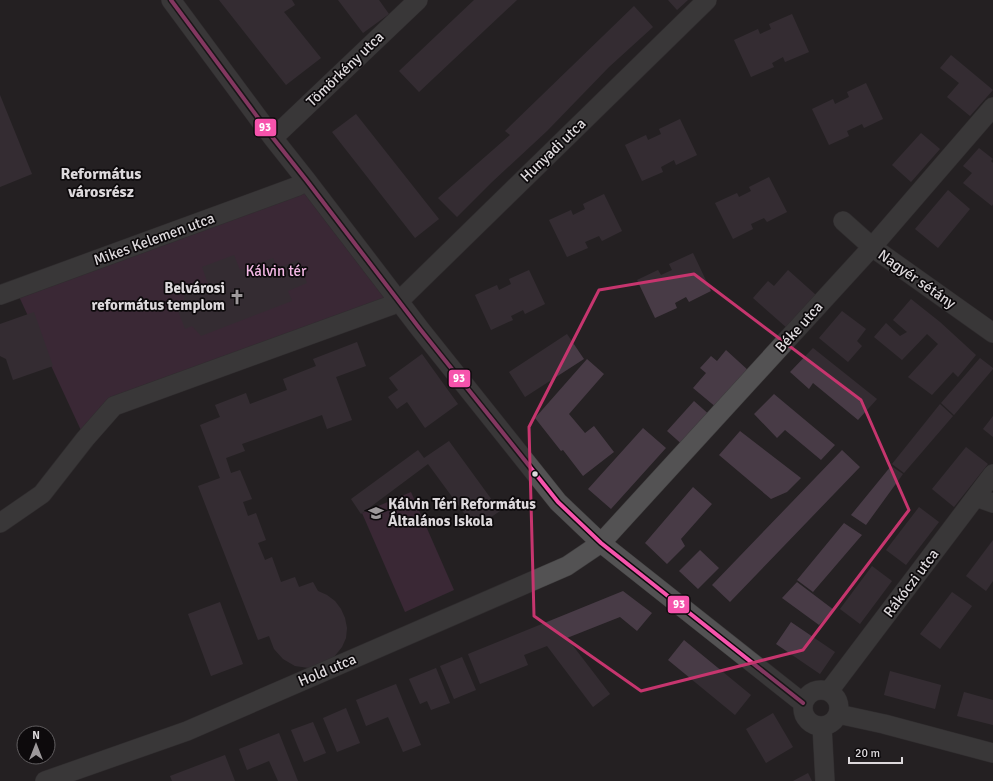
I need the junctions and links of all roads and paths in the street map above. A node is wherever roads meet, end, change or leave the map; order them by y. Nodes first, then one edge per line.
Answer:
1 (171, 0) edge
2 (418, 0) edge
3 (707, 0) edge
4 (993, 107) edge
5 (273, 138) junction
6 (307, 181) junction
7 (843, 221) dead end
8 (872, 247) junction
9 (0, 295) edge
10 (399, 301) junction
11 (993, 333) edge
12 (993, 474) edge
13 (984, 500) edge
14 (0, 523) edge
15 (601, 543) junction
16 (829, 691) junction
17 (803, 703) junction
18 (838, 714) junction
19 (822, 726) junction
20 (993, 753) edge
21 (45, 781) edge
22 (825, 781) edge

1 - 5 street
2 - 5 street, Tömörkény utca
3 - 10 street, Hunyadi utca
4 - 8 street, Béke utca
5 - 6 street
6 - 9 street, Mikes Kelemen utca
6 - 10 street
7 - 8 street, Nagyér sétány
8 - 11 street, Nagyér sétány
8 - 15 street, Béke utca
10 - 14 street
10 - 15 street
12 - 13 street, Rákóczi utca
13 - 16 street, Rákóczi utca
15 - 17 street
15 - 21 street, Hold utca
16 - 17 street
16 - 18 street
17 - 19 street
18 - 19 street
18 - 20 street
19 - 22 street

